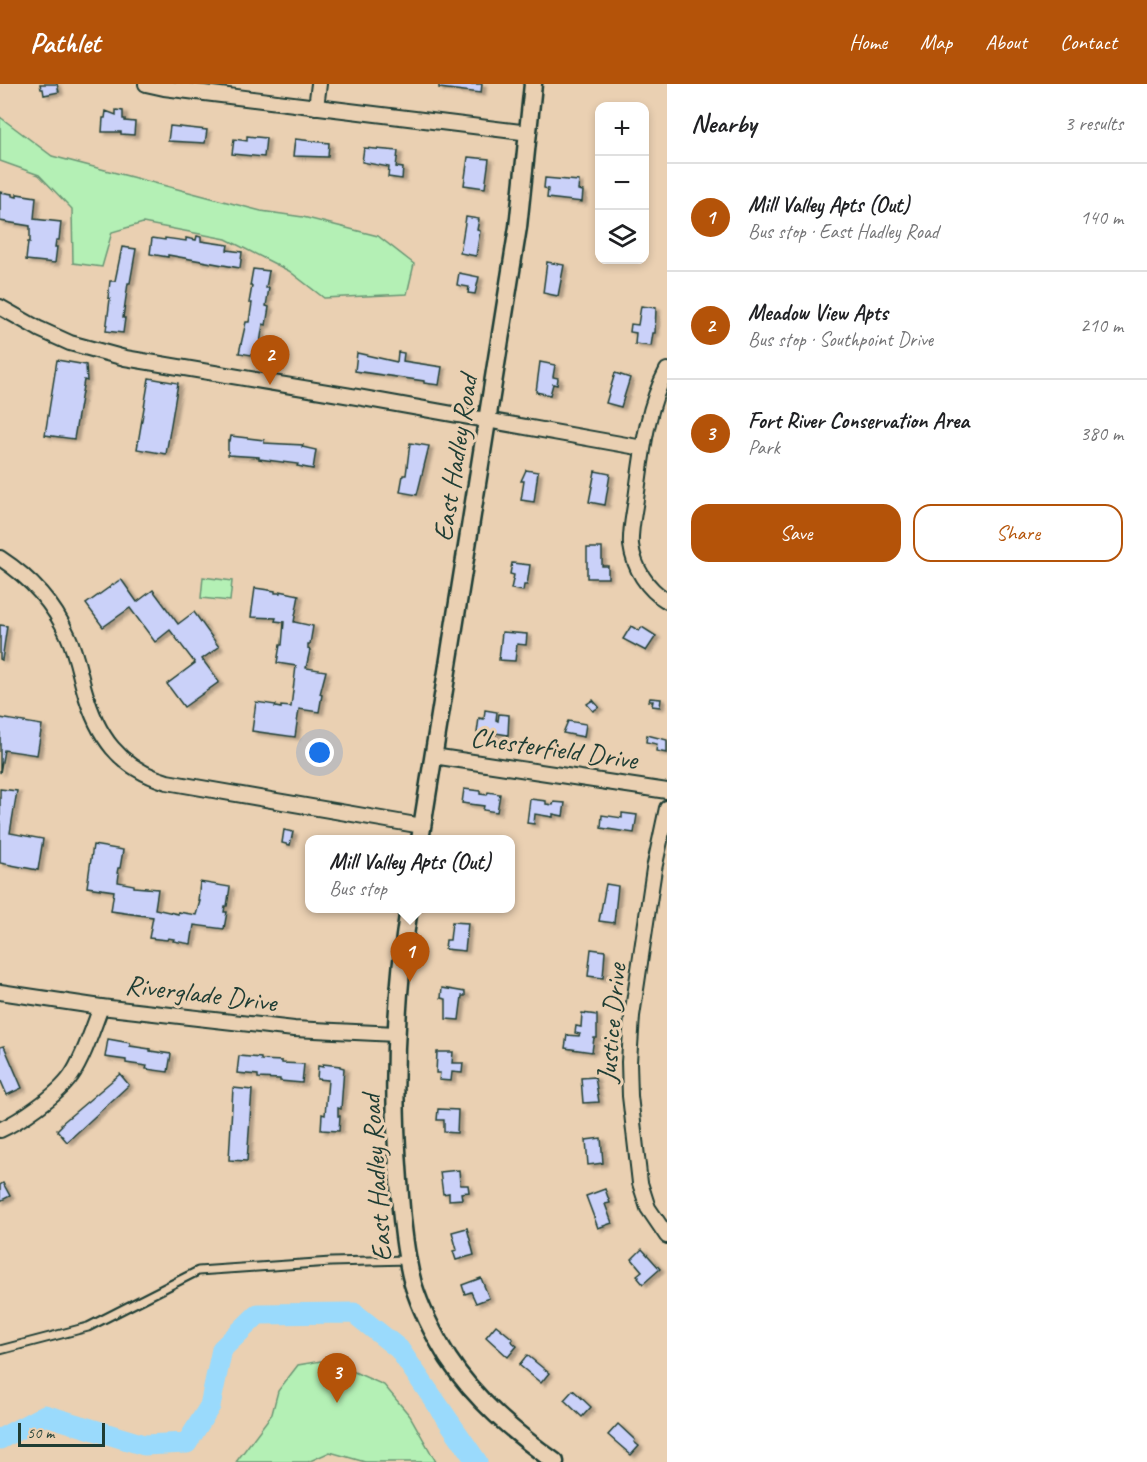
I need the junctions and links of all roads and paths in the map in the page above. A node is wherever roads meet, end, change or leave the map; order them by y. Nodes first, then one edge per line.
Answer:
1 (146, 84) edge
2 (319, 84) edge
3 (533, 84) edge
4 (316, 107) junction
5 (529, 133) junction
6 (0, 307) edge
7 (667, 370) edge
8 (488, 422) junction
9 (643, 448) junction
10 (0, 558) edge
11 (667, 601) edge
12 (433, 756) junction
13 (667, 790) edge
14 (667, 808) edge
15 (421, 833) edge
16 (408, 913) edge
17 (0, 992) edge
18 (101, 1007) junction
19 (396, 1034) junction
20 (0, 1130) edge
21 (667, 1236) edge
22 (408, 1260) junction
23 (0, 1350) edge
24 (555, 1462) edge

1 - 4 street
2 - 4 street
3 - 5 street, East Hadley Road
4 - 5 street
5 - 8 street, East Hadley Road
6 - 8 street
7 - 9 street
8 - 9 street
8 - 12 street, East Hadley Road
9 - 11 street
10 - 15 street
12 - 13 street, Chesterfield Drive
12 - 15 street, East Hadley Road
14 - 21 street, Justice Drive
16 - 19 street, East Hadley Road
17 - 18 street, Riverglade Drive
18 - 19 street, Riverglade Drive
18 - 20 street
19 - 22 street, East Hadley Road
22 - 23 lane
22 - 24 street, East Hadley Road

